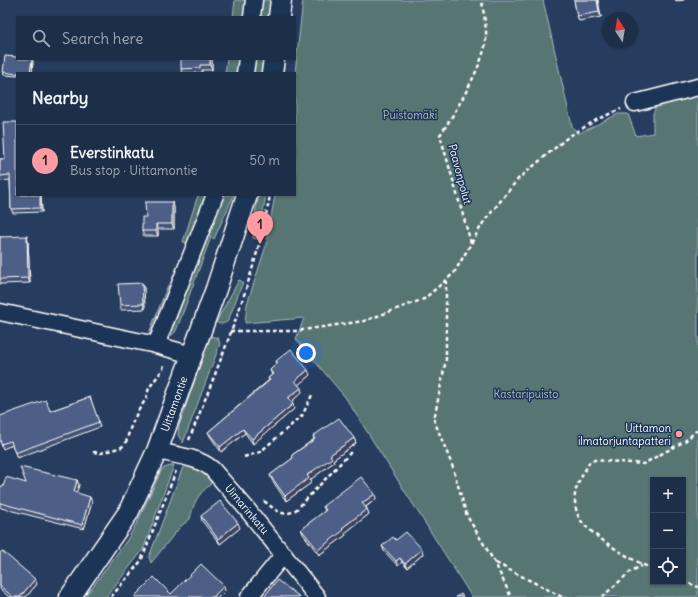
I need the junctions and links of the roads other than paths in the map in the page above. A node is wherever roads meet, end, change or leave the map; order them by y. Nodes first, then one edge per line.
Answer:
1 (254, 0) edge
2 (281, 0) edge
3 (252, 16) edge
4 (279, 16) edge
5 (246, 60) edge
6 (274, 60) edge
7 (245, 72) edge
8 (272, 72) edge
9 (698, 87) edge
10 (635, 103) road end
11 (215, 196) edge
12 (247, 196) edge
13 (0, 312) edge
14 (156, 345) junction
15 (192, 355) junction
16 (157, 451) junction
17 (284, 554) junction
18 (70, 597) edge
19 (249, 597) edge
20 (317, 597) edge

1 - 3 street
2 - 4 street
5 - 7 street
6 - 8 street
9 - 10 street
11 - 14 street
12 - 15 street, Uittamontie
13 - 14 street
14 - 15 street
15 - 16 street, Uittamontie
16 - 17 street, Uimarinkatu
16 - 18 street, Uittamontie
17 - 19 street
17 - 20 street, Uimarinkatu

